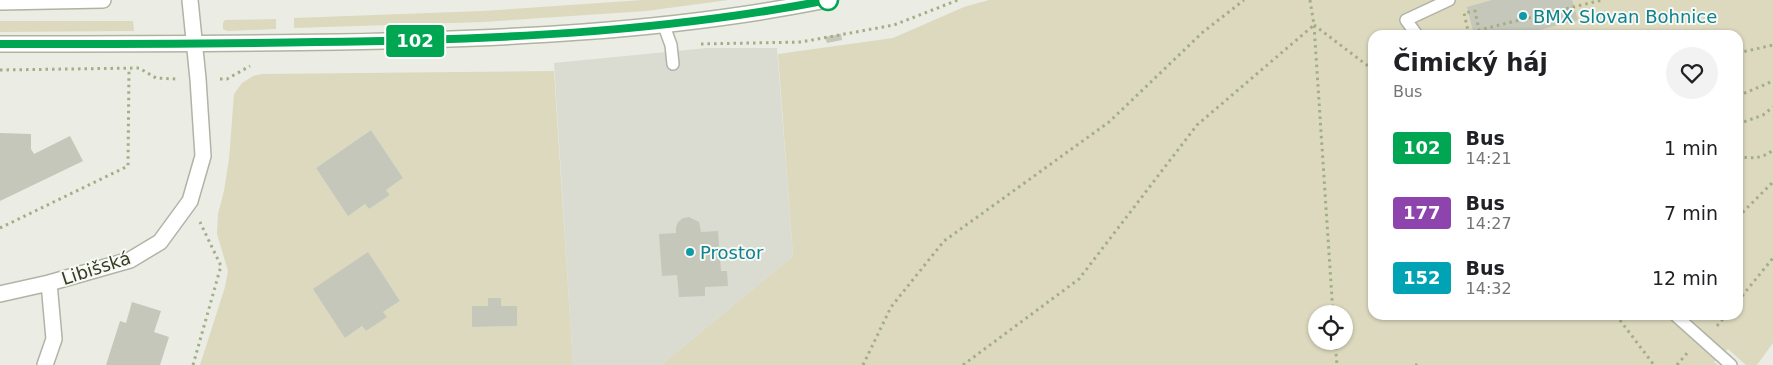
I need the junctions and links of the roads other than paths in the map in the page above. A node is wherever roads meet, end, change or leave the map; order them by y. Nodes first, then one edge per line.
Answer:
1 (103, 0) edge
2 (190, 0) edge
3 (828, 0) edge
4 (1449, 0) edge
5 (0, 2) edge
6 (664, 26) junction
7 (1413, 30) edge
8 (0, 44) edge
9 (194, 44) junction
10 (673, 64) dead end
11 (49, 283) junction
12 (0, 294) edge
13 (1681, 320) edge
14 (46, 365) edge
15 (1731, 365) edge

1 - 5 main road
2 - 9 main road, Libišská
3 - 6 main road
4 - 7 lane
6 - 9 main road
6 - 10 lane
8 - 9 main road
9 - 11 main road, Libišská
11 - 12 main road, Libišská
11 - 14 main road
13 - 15 lane

